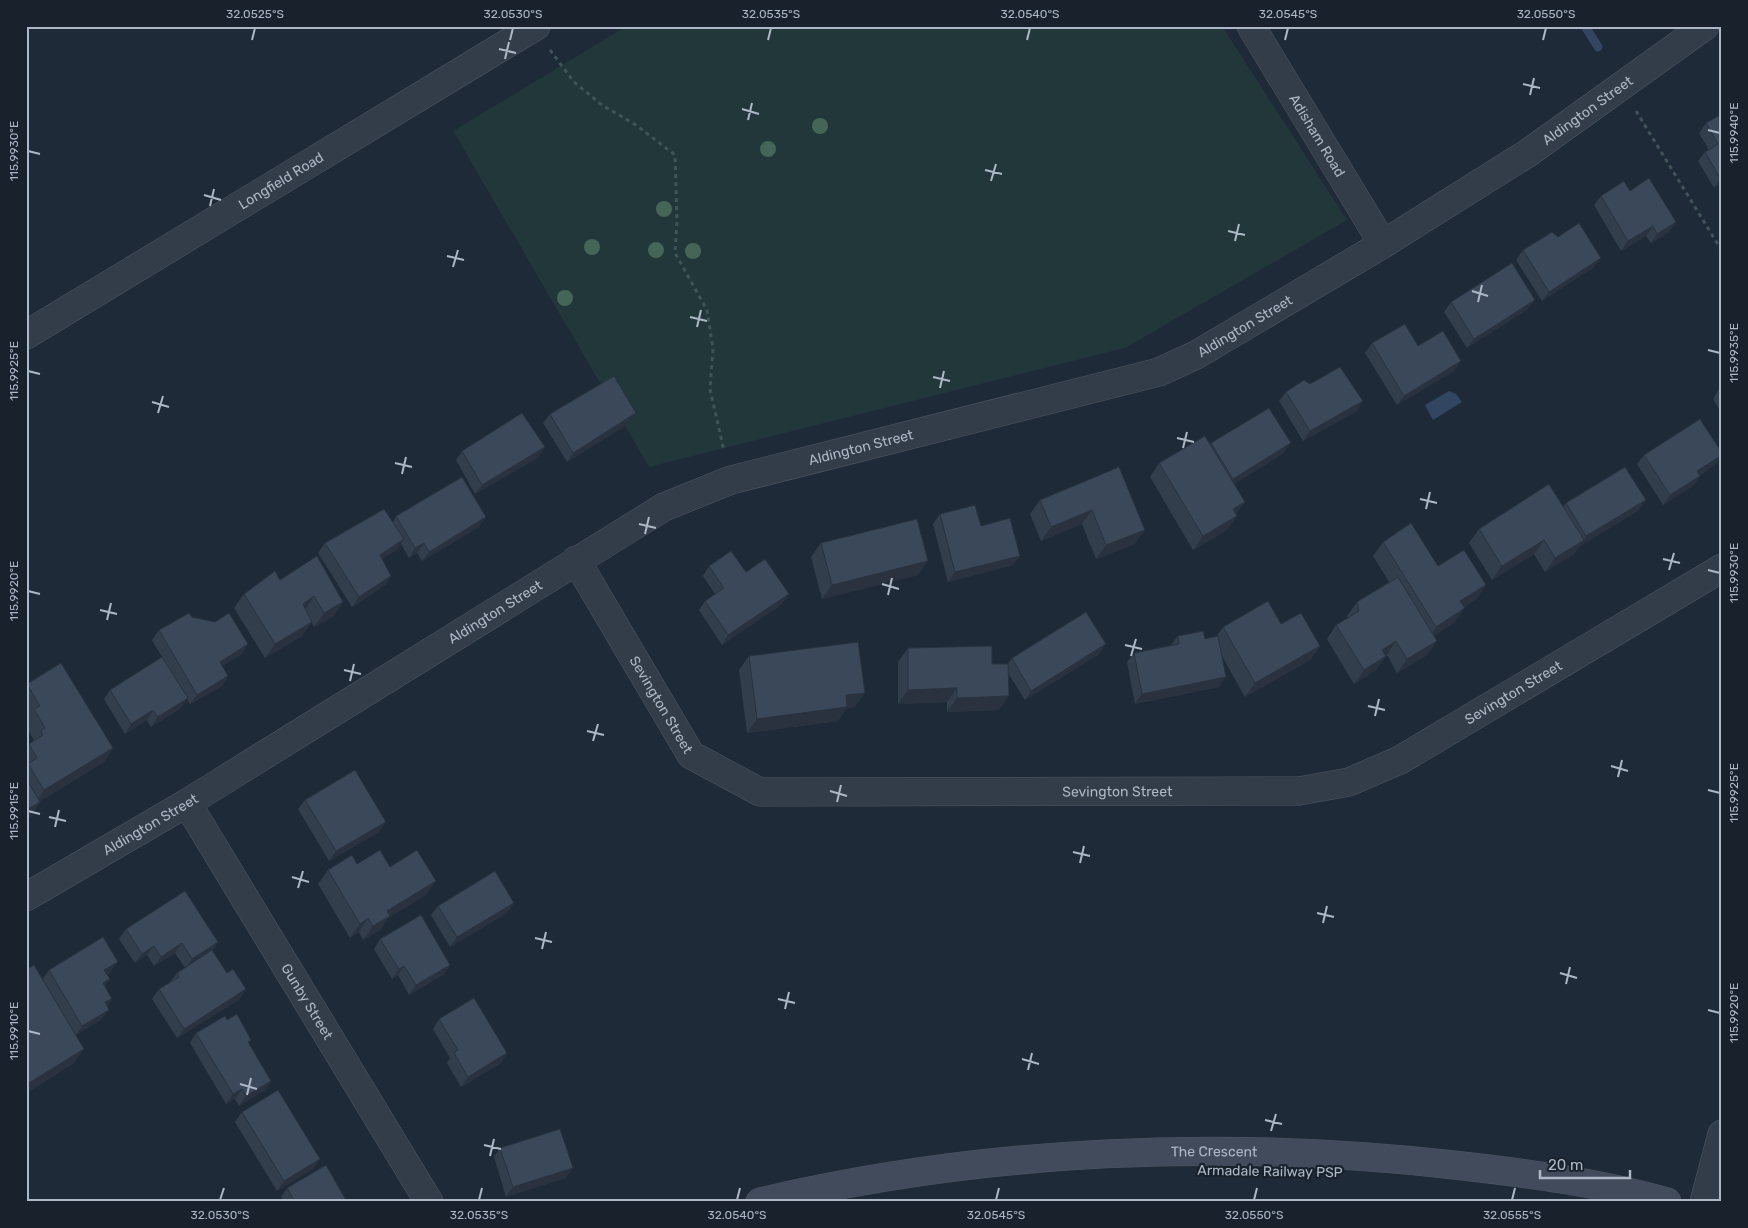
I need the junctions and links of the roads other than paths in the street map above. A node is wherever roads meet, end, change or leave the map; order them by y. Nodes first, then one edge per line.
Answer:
1 (1251, 26) edge
2 (1705, 26) edge
3 (535, 27) edge
4 (1383, 244) junction
5 (26, 335) edge
6 (576, 560) junction
7 (1722, 568) edge
8 (187, 803) junction
9 (26, 898) edge
10 (1722, 1134) edge
11 (429, 1202) edge
12 (760, 1202) edge
13 (1667, 1202) edge
14 (1704, 1202) edge

1 - 4 street, Adisham Road
2 - 4 street, Aldington Street
3 - 5 street, Longfield Road
4 - 6 street, Aldington Street
6 - 7 street, Sevington Street
6 - 8 street, Aldington Street
8 - 9 street, Aldington Street
8 - 11 street, Gunby Street
10 - 14 street
12 - 13 main road, The Crescent

